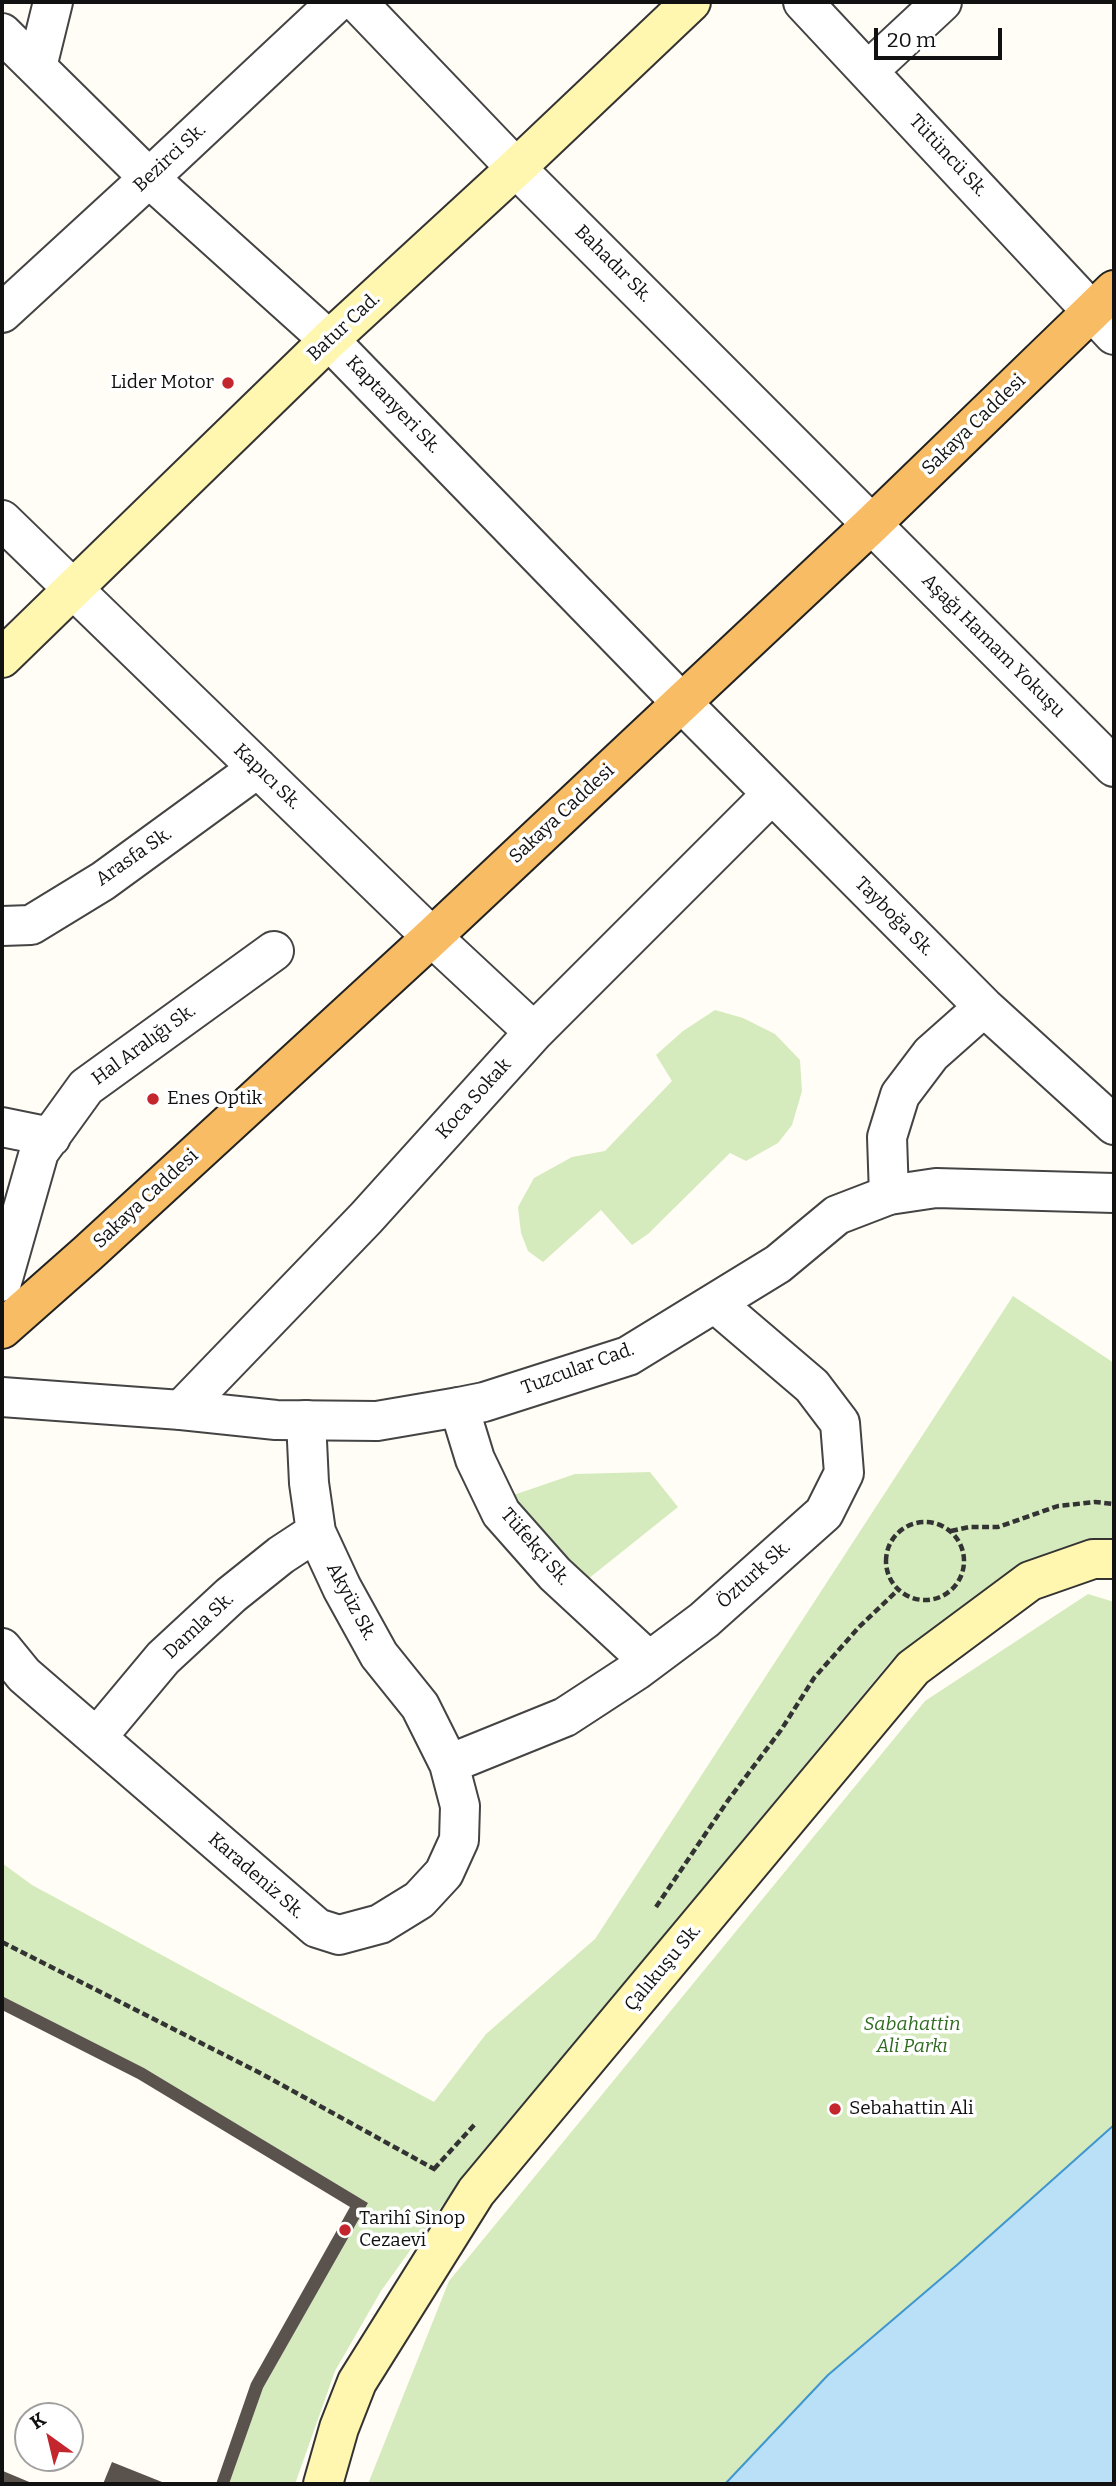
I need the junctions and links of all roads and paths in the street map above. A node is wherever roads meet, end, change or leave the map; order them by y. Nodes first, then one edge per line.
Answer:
1 (53, 2) edge
2 (337, 2) edge
3 (357, 2) edge
4 (691, 2) edge
5 (803, 2) edge
6 (942, 2) edge
7 (2, 33) edge
8 (37, 67) junction
9 (868, 71) junction
10 (516, 168) junction
11 (149, 178) junction
12 (1107, 312) edge
13 (2, 313) edge
14 (330, 340) junction
15 (2, 520) edge
16 (871, 524) junction
17 (73, 589) junction
18 (2, 658) edge
19 (681, 702) junction
20 (1114, 767) edge
21 (258, 768) junction
22 (772, 794) junction
23 (2, 926) edge
24 (432, 937) junction
25 (274, 951) dead end
26 (984, 1007) junction
27 (534, 1032) junction
28 (1114, 1125) edge
29 (2, 1127) edge
30 (51, 1137) junction
31 (1110, 1186) edge
32 (888, 1195) junction
33 (2, 1282) edge
34 (716, 1304) junction
35 (2, 1329) edge
36 (2, 1397) edge
37 (459, 1407) junction
38 (181, 1410) junction
39 (306, 1420) junction
40 (1114, 1504) edge
41 (951, 1531) junction
42 (316, 1532) junction
43 (1114, 1559) edge
44 (899, 1589) junction
45 (2, 1648) edge
46 (649, 1661) junction
47 (97, 1737) junction
48 (449, 1764) junction
49 (653, 1911) dead end
50 (2, 1942) edge
51 (479, 2119) dead end
52 (435, 2169) junction
53 (476, 2192) junction
54 (323, 2484) edge

1 - 8 street
2 - 11 street, Bezirci Sk.
3 - 10 street, Bahadır Sk.
4 - 10 main road, Batur Cad.
5 - 9 street, Tütüncü Sk.
6 - 9 street
7 - 8 street, Kaptanyeri Sk.
8 - 11 street, Kaptanyeri Sk.
9 - 12 street, Tütüncü Sk.
10 - 14 main road, Batur Cad.
10 - 16 street, Bahadır Sk.
11 - 13 street, Bezirci Sk.
11 - 14 street, Kaptanyeri Sk.
12 - 16 highway, Sakaya Caddesi
14 - 17 main road, Batur Cad.
14 - 19 street, Kaptanyeri Sk.
15 - 17 street, Kapıcı Sk.
16 - 19 highway, Sakaya Caddesi
16 - 20 street, Aşağı Hamam Yokuşu
17 - 18 main road, Batur Cad.
17 - 21 street, Kapıcı Sk.
19 - 22 street, Tayboğa Sk.
19 - 24 highway, Sakaya Caddesi
21 - 23 street, Arasfa Sk.
21 - 24 street, Kapıcı Sk.
22 - 26 street, Tayboğa Sk.
22 - 27 street, Koca Sokak
24 - 27 street, Kapıcı Sk.
24 - 35 highway, Sakaya Caddesi
25 - 30 street, Hal Aralığı Sk.
26 - 28 street, Tayboğa Sk.
26 - 32 street
27 - 38 street, Koca Sokak
29 - 30 street
30 - 33 street, Hal Aralığı Sk.
31 - 32 street, Tuzcular Cad.
32 - 34 street, Tuzcular Cad.
34 - 37 street, Tuzcular Cad.
34 - 46 street, Özturk Sk.
36 - 38 street, Tuzcular Cad.
37 - 39 street, Tuzcular Cad.
37 - 46 street, Tüfekçi Sk.
38 - 39 street, Tuzcular Cad.
39 - 42 street, Akyüz Sk.
40 - 41 path
41 - 44 path
41 - 44 path
42 - 47 street, Damla Sk.
42 - 48 street, Akyüz Sk.
43 - 53 main road, Çalıkuşu Sk.
44 - 49 path
45 - 47 street, Karadeniz Sk.
46 - 48 street, Özturk Sk.
47 - 48 street, Karadeniz Sk.
50 - 52 path
51 - 52 path
52 - 53 path
53 - 54 main road, Çalıkuşu Sk.

